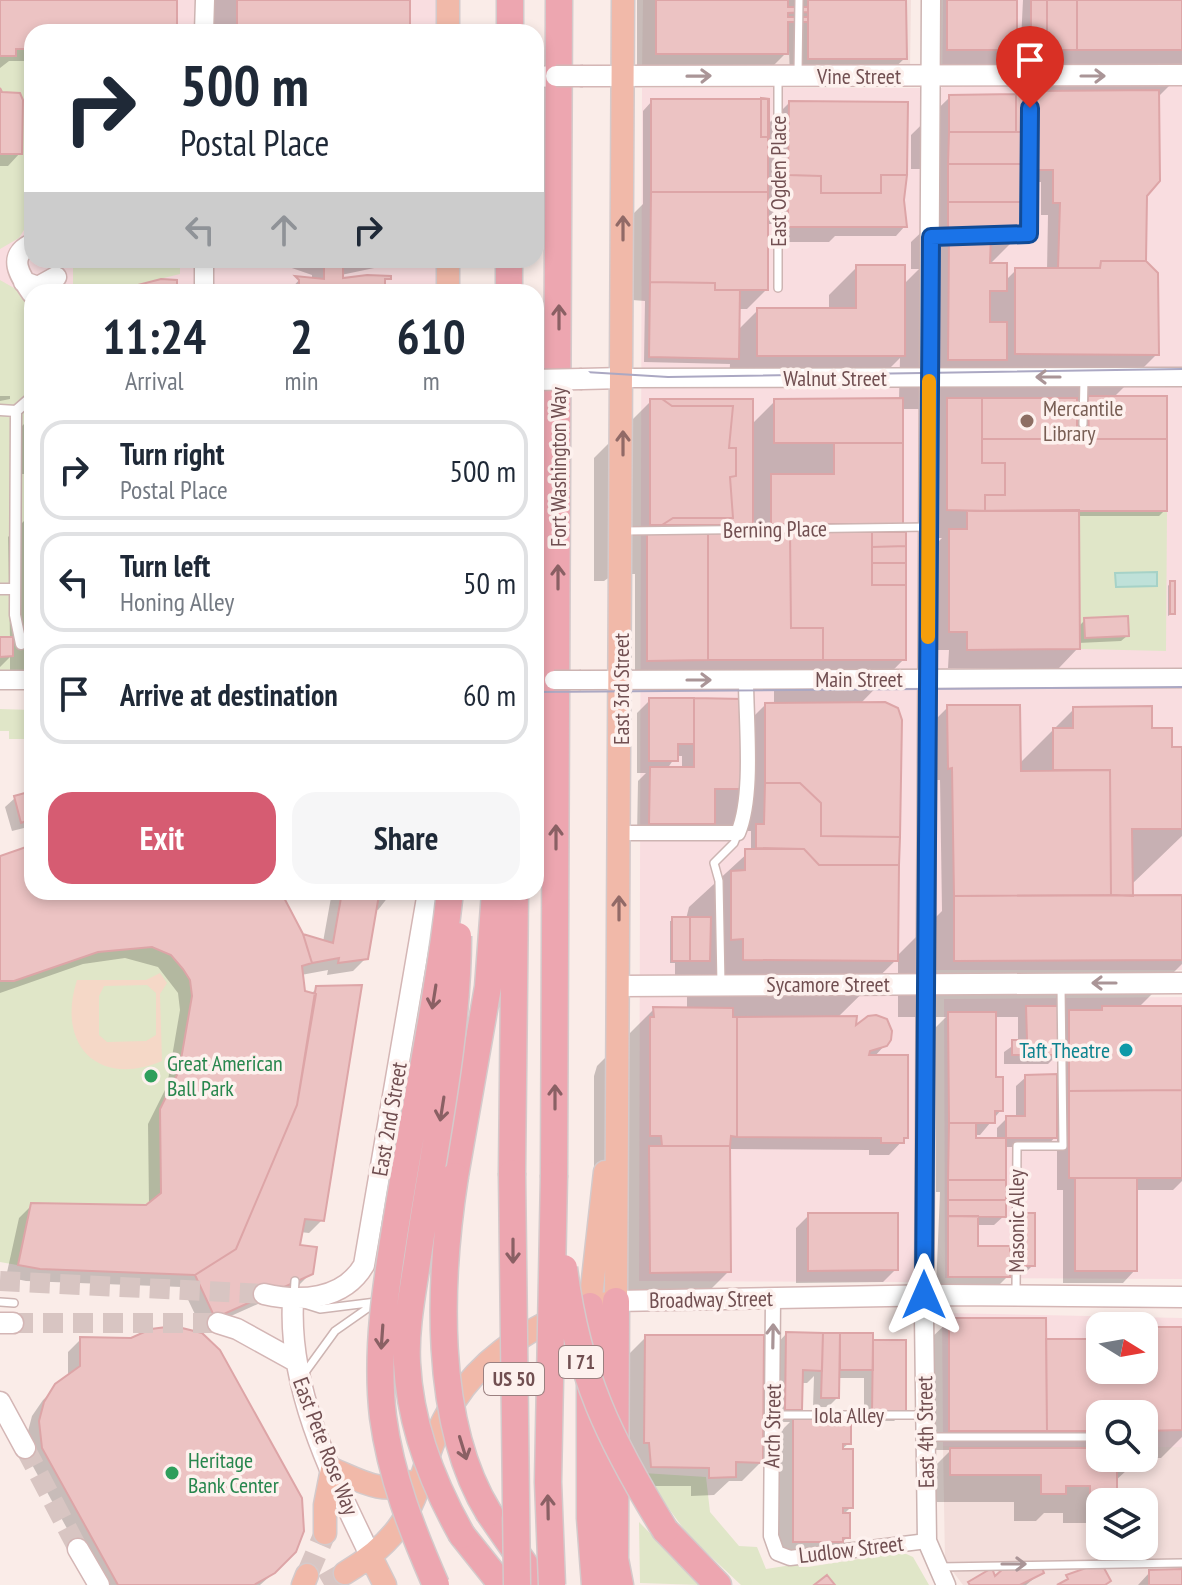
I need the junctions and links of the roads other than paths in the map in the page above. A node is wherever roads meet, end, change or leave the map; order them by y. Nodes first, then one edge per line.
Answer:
1 (205, 0) edge
2 (448, 0) edge
3 (510, 0) edge
4 (559, 0) edge
5 (623, 0) edge
6 (799, 0) edge
7 (931, 0) edge
8 (204, 24) edge
9 (448, 24) edge
10 (510, 24) edge
11 (788, 75) junction
12 (931, 75) junction
13 (1182, 75) edge
14 (621, 76) junction
15 (1030, 76) junction
16 (544, 77) edge
17 (931, 237) junction
18 (778, 288) dead end
19 (1084, 377) junction
20 (1182, 377) edge
21 (623, 378) junction
22 (929, 378) junction
23 (544, 380) edge
24 (24, 404) edge
25 (0, 410) edge
26 (16, 411) junction
27 (1083, 424) dead end
28 (928, 527) junction
29 (622, 531) junction
30 (0, 589) edge
31 (15, 589) junction
32 (21, 644) dead end
33 (1182, 678) edge
34 (621, 679) junction
35 (928, 679) junction
36 (0, 680) edge
37 (24, 680) edge
38 (544, 680) edge
39 (746, 680) junction
40 (620, 833) junction
41 (738, 833) junction
42 (427, 900) edge
43 (449, 900) edge
44 (458, 900) edge
45 (494, 900) edge
46 (515, 900) edge
47 (1182, 983) edge
48 (926, 984) junction
49 (1061, 984) junction
50 (721, 985) junction
51 (619, 986) junction
52 (618, 1057) junction
53 (414, 1157) dead end
54 (554, 1175) junction
55 (294, 1291) junction
56 (264, 1294) tunnel mouth
57 (924, 1295) junction
58 (1016, 1295) junction
59 (1182, 1297) edge
60 (773, 1298) junction
61 (616, 1301) junction
62 (0, 1302) edge
63 (376, 1302) junction
64 (590, 1306) junction
65 (9, 1316) edge
66 (218, 1323) tunnel mouth
67 (297, 1370) junction
68 (0, 1402) edge
69 (772, 1415) junction
70 (926, 1415) junction
71 (925, 1437) junction
72 (1086, 1437) edge
73 (616, 1445) junction
74 (25, 1448) tunnel mouth
75 (332, 1469) junction
76 (424, 1477) junction
77 (325, 1533) tunnel mouth
78 (927, 1541) junction
79 (78, 1549) tunnel mouth
80 (777, 1553) joint
81 (371, 1557) junction
82 (1182, 1563) edge
83 (937, 1567) junction
84 (345, 1573) tunnel mouth
85 (99, 1585) edge
86 (385, 1585) edge
87 (436, 1585) edge
88 (502, 1585) edge
89 (517, 1585) edge
90 (539, 1585) edge
91 (552, 1585) edge
92 (595, 1585) edge
93 (620, 1585) edge
94 (718, 1585) edge
95 (946, 1585) edge

1 - 8 street
2 - 9 main road
3 - 10 highway
54 -> 4 highway, Fort Washington Way / I 71
5 - 14 main road, East 3rd Street
6 - 11 lane, East Ogden Place
7 - 12 street, East 4th Street
11 - 12 main road, Vine Street
14 -> 11 main road, Vine Street
11 - 18 lane, East Ogden Place
12 - 15 main road, Vine Street
12 - 17 street, East 4th Street
15 -> 13 main road, Vine Street
14 - 16 main road, Vine Street, bridge
21 -> 14 main road, East 3rd Street
15 - 17 lane
17 - 22 street, East 4th Street
19 - 20 street, Walnut Street
19 -> 22 street, Walnut Street
19 - 27 lane
21 - 22 street, Walnut Street
21 - 23 main road, Walnut Street, bridge
29 -> 21 main road, East 3rd Street
22 - 28 street, East 4th Street
24 - 26 street
25 - 26 street
26 - 31 street
28 - 29 lane, Berning Place
28 - 35 street, East 4th Street
29 - 34 main road, East 3rd Street
30 - 31 street
31 - 32 street
33 - 35 street, Main Street
34 - 38 street, Main Street, bridge
34 -> 39 street, Main Street
34 - 40 main road, East 3rd Street
35 - 39 street, Main Street
35 - 48 street, East 4th Street
36 - 37 street
39 - 41 street
40 - 41 street
51 -> 40 main road, East 3rd Street
41 - 50 lane
42 - 55 main road, East 2nd Street
43 -> 87 highway, bridge
44 -> 88 highway, bridge
45 -> 90 highway, bridge
46 -> 89 highway, US 50, bridge
47 -> 49 main road, Sycamore Street
48 - 49 main road, Sycamore Street
48 - 50 main road, Sycamore Street
48 - 57 street, East 4th Street
49 - 58 lane, Masonic Alley
50 - 51 main road, Sycamore Street
51 - 52 main road, East 3rd Street
52 - 61 main road, East 3rd Street
52 - 64 main road
53 - 63 lane
54 - 73 highway, I 71, bridge
91 -> 54 highway, US 50, bridge
55 - 56 main road
55 - 63 lane
55 - 67 main road, East Pete Rose Way
57 - 58 main road, Broadway Street
57 - 60 main road, Broadway Street
57 - 70 street, East 4th Street
58 - 59 main road, Broadway Street
60 - 61 main road, Broadway Street
69 -> 60 street, Arch Street
61 - 64 main road, Broadway Street
61 - 73 highway
62 - 65 lane
63 - 67 lane
64 - 76 main road, Broadway Street
64 - 92 highway
66 - 67 main road
67 - 75 main road, East Pete Rose Way
68 - 74 main road
69 - 70 lane, Iola Alley
69 - 80 street, Arch Street
70 - 71 street, East 4th Street
71 - 72 lane
71 - 78 street, East 4th Street
73 - 93 highway
73 - 94 highway, I 71, bridge
75 - 76 main road
75 - 77 main road
75 - 81 main road, East Pete Rose Way
76 - 81 main road, Broadway Street
78 - 80 street, Ludlow Street
78 - 83 street, East 4th Street
79 - 85 main road
81 - 84 main road, Broadway Street
81 - 86 main road, East Pete Rose Way
83 -> 82 lane
83 - 95 street, East 4th Street

